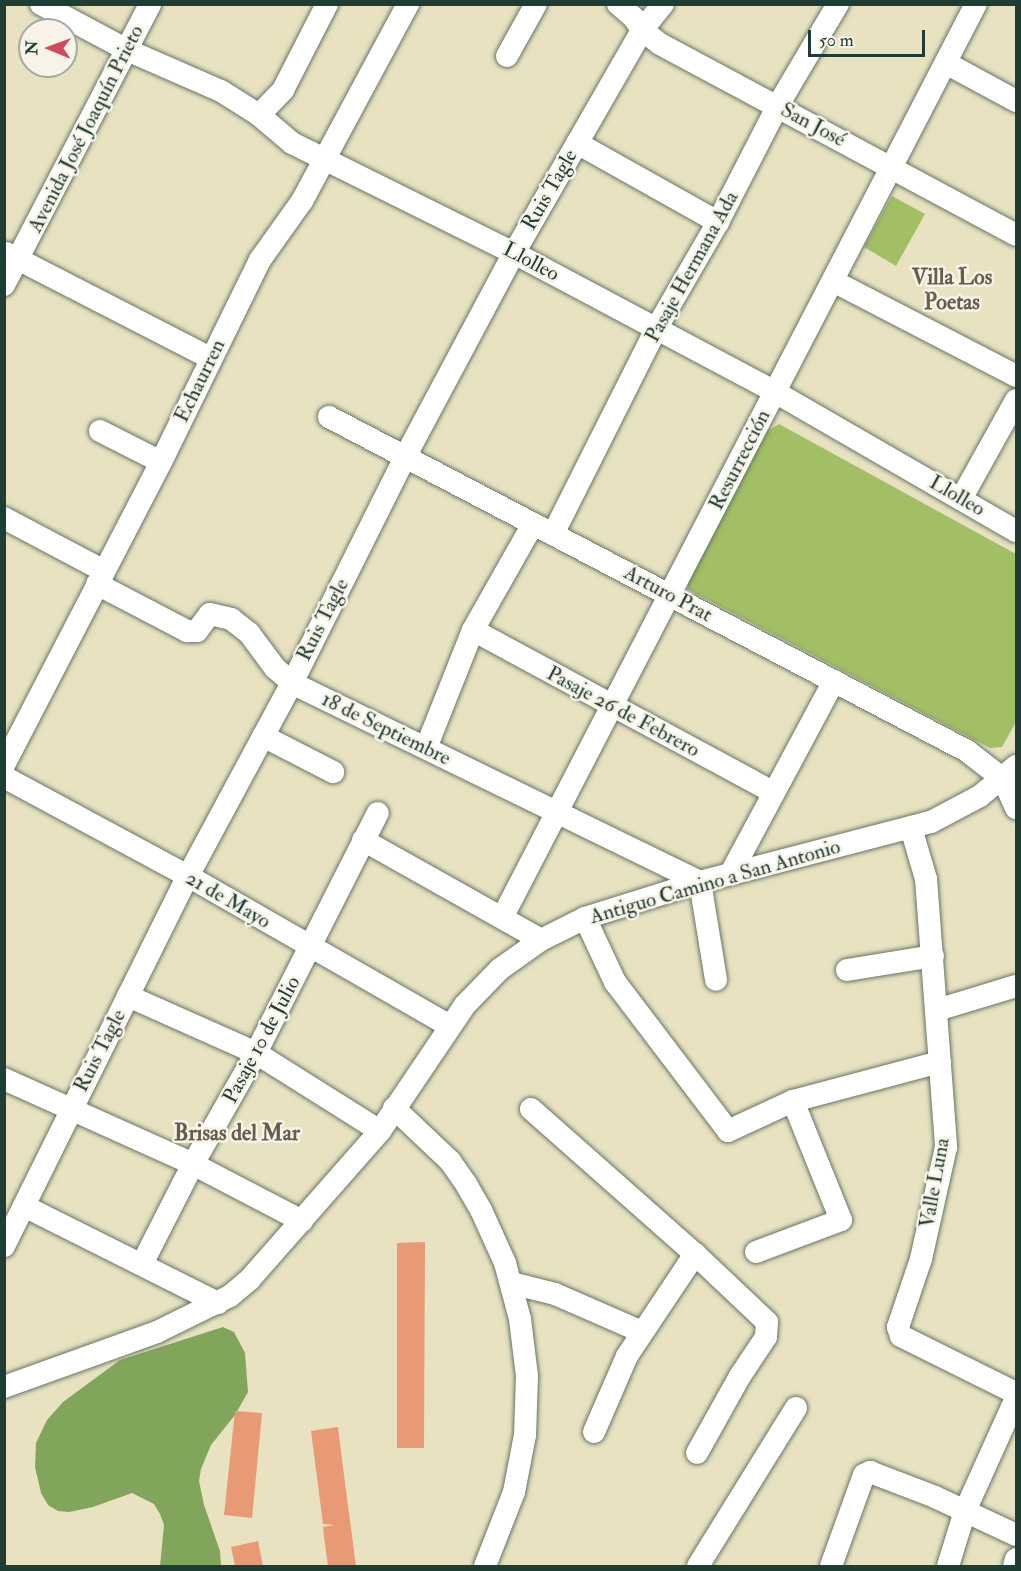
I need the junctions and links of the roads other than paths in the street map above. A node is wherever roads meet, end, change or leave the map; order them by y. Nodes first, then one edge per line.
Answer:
1 (41, 4) edge
2 (150, 4) edge
3 (327, 4) edge
4 (408, 4) edge
5 (536, 4) edge
6 (618, 4) edge
7 (663, 4) edge
8 (838, 4) edge
9 (976, 4) edge
10 (642, 30) junction
11 (127, 50) junction
12 (507, 56) dead end
13 (946, 63) junction
14 (1017, 101) edge
15 (777, 107) junction
16 (259, 115) junction
17 (577, 142) junction
18 (325, 159) junction
19 (892, 167) junction
20 (718, 222) junction
21 (1017, 235) edge
22 (514, 253) junction
23 (11, 255) edge
24 (833, 282) junction
25 (4, 285) edge
26 (656, 329) junction
27 (210, 358) junction
28 (1017, 376) edge
29 (775, 392) junction
30 (1017, 400) edge
31 (329, 417) dead end
32 (100, 430) dead end
33 (405, 457) junction
34 (161, 462) junction
35 (961, 499) junction
36 (533, 524) junction
37 (8, 528) edge
38 (1017, 531) edge
39 (553, 534) junction
40 (101, 577) junction
41 (670, 595) junction
42 (473, 630) junction
43 (834, 681) junction
44 (292, 682) junction
45 (612, 705) junction
46 (263, 736) junction
47 (426, 748) junction
48 (4, 765) edge
49 (333, 772) dead end
50 (1010, 772) edge
51 (4, 777) edge
52 (774, 793) junction
53 (1017, 808) edge
54 (557, 812) junction
55 (378, 813) dead end
56 (910, 828) junction
57 (363, 840) junction
58 (731, 873) junction
59 (188, 876) junction
60 (700, 882) junction
61 (503, 916) junction
62 (585, 918) junction
63 (541, 940) junction
64 (311, 948) junction
65 (933, 956) junction
66 (846, 970) dead end
67 (716, 980) dead end
68 (1017, 986) edge
69 (128, 996) junction
70 (938, 1010) junction
71 (450, 1026) junction
72 (256, 1053) junction
73 (940, 1062) junction
74 (4, 1079) edge
75 (793, 1101) junction
76 (394, 1108) junction
77 (71, 1109) junction
78 (531, 1109) dead end
79 (380, 1131) junction
80 (193, 1164) junction
81 (24, 1206) junction
82 (302, 1221) junction
83 (4, 1246) edge
84 (756, 1252) dead end
85 (695, 1254) junction
86 (142, 1264) junction
87 (511, 1283) junction
88 (218, 1303) junction
89 (642, 1332) junction
90 (4, 1387) edge
91 (1017, 1393) edge
92 (1017, 1398) edge
93 (796, 1408) dead end
94 (594, 1432) dead end
95 (697, 1453) dead end
96 (965, 1511) junction
97 (1017, 1535) edge
98 (1017, 1559) edge
99 (485, 1566) edge
100 (698, 1566) edge
101 (831, 1566) edge
102 (948, 1566) edge
103 (1014, 1566) edge

1 - 11 street, Llolleo
2 - 11 street, Avenida José Joaquín Prieto
3 - 16 street
4 - 18 street, Echaurren
5 - 12 street
6 - 10 street, San José
7 - 10 street, Ruis Tagle
8 - 15 street, Pasaje Hermana Ada
9 - 13 street, Resurrección
10 - 15 street, San José
10 - 17 street, Ruis Tagle
11 - 16 street, Llolleo
11 - 23 street, Avenida José Joaquín Prieto
13 - 14 street
13 - 19 street, Resurrección
15 - 19 street, San José
15 - 20 street, Pasaje Hermana Ada
16 - 18 street, Llolleo
17 - 20 street
17 - 22 street, Ruis Tagle
18 - 22 street, Llolleo
18 - 27 street, Echaurren
19 - 21 street, San José
19 - 24 street, Resurrección
20 - 26 street, Pasaje Hermana Ada
22 - 26 street, Llolleo
22 - 33 street, Ruis Tagle
23 - 25 street, Avenida José Joaquín Prieto
23 - 27 street
24 - 28 street
24 - 29 street, Resurrección
26 - 29 street, Llolleo
26 - 39 street, Pasaje Hermana Ada
27 - 34 street, Echaurren
29 - 35 street, Llolleo
29 - 41 street, Resurrección
30 - 35 street
31 - 33 street, Arturo Prat
32 - 34 street
33 - 36 street, Arturo Prat
33 - 44 street, Ruis Tagle
34 - 40 street, Echaurren
35 - 38 street, Llolleo
36 - 39 street, Arturo Prat
36 - 42 street
37 - 40 street, 18 de Septiembre
39 - 41 street, Arturo Prat
40 - 44 street, 18 de Septiembre
40 - 48 street, Echaurren
41 - 43 street, Arturo Prat
41 - 45 street, Resurrección
42 - 45 street, Pasaje 26 de Febrero
42 - 47 street
43 - 50 street, Arturo Prat
43 - 52 street
44 - 46 street, Ruis Tagle
44 - 47 street, 18 de Septiembre
45 - 52 street, Pasaje 26 de Febrero
45 - 54 street, Resurrección
46 - 49 street
46 - 59 street, Ruis Tagle
47 - 54 street, 18 de Septiembre
50 - 53 street
50 - 56 street, Antiguo Camino a San Antonio
51 - 59 street, 21 de Mayo
52 - 58 street
54 - 60 street, 18 de Septiembre
54 - 61 street, Resurrección
55 - 57 street, Pasaje 10 de Julio
56 - 58 street, Antiguo Camino a San Antonio
56 - 65 street, Valle Luna
57 - 61 street
57 - 64 street, Pasaje 10 de Julio
58 - 60 street, Antiguo Camino a San Antonio
59 - 64 street, 21 de Mayo
59 - 69 street, Ruis Tagle
60 - 62 street, Antiguo Camino a San Antonio
60 - 67 street
61 - 63 street
62 - 63 street, Antiguo Camino a San Antonio
62 - 75 street
63 - 71 street, Antiguo Camino a San Antonio
64 - 71 street, 21 de Mayo
64 - 72 street, Pasaje 10 de Julio
65 - 66 street
65 - 70 street, Valle Luna
68 - 70 street
69 - 72 street
69 - 77 street, Ruis Tagle
70 - 73 street, Valle Luna
71 - 76 street, Antiguo Camino a San Antonio
72 - 79 street
72 - 80 street, Pasaje 10 de Julio
73 - 75 street
73 - 91 street, Valle Luna
74 - 77 street
75 - 84 street
76 - 79 street, Antiguo Camino a San Antonio
76 - 87 street
77 - 80 street
77 - 81 street, Ruis Tagle
78 - 85 street
79 - 82 street, Antiguo Camino a San Antonio
80 - 82 street
80 - 86 street, Pasaje 10 de Julio
81 - 83 street, Ruis Tagle
81 - 86 street
82 - 88 street, Antiguo Camino a San Antonio
85 - 89 street
85 - 95 street
86 - 88 street
87 - 89 street
87 - 99 street
88 - 90 street, Antiguo Camino a San Antonio
89 - 94 street
92 - 96 street
93 - 100 street
96 - 97 street
96 - 101 street
96 - 102 street
98 - 103 street

